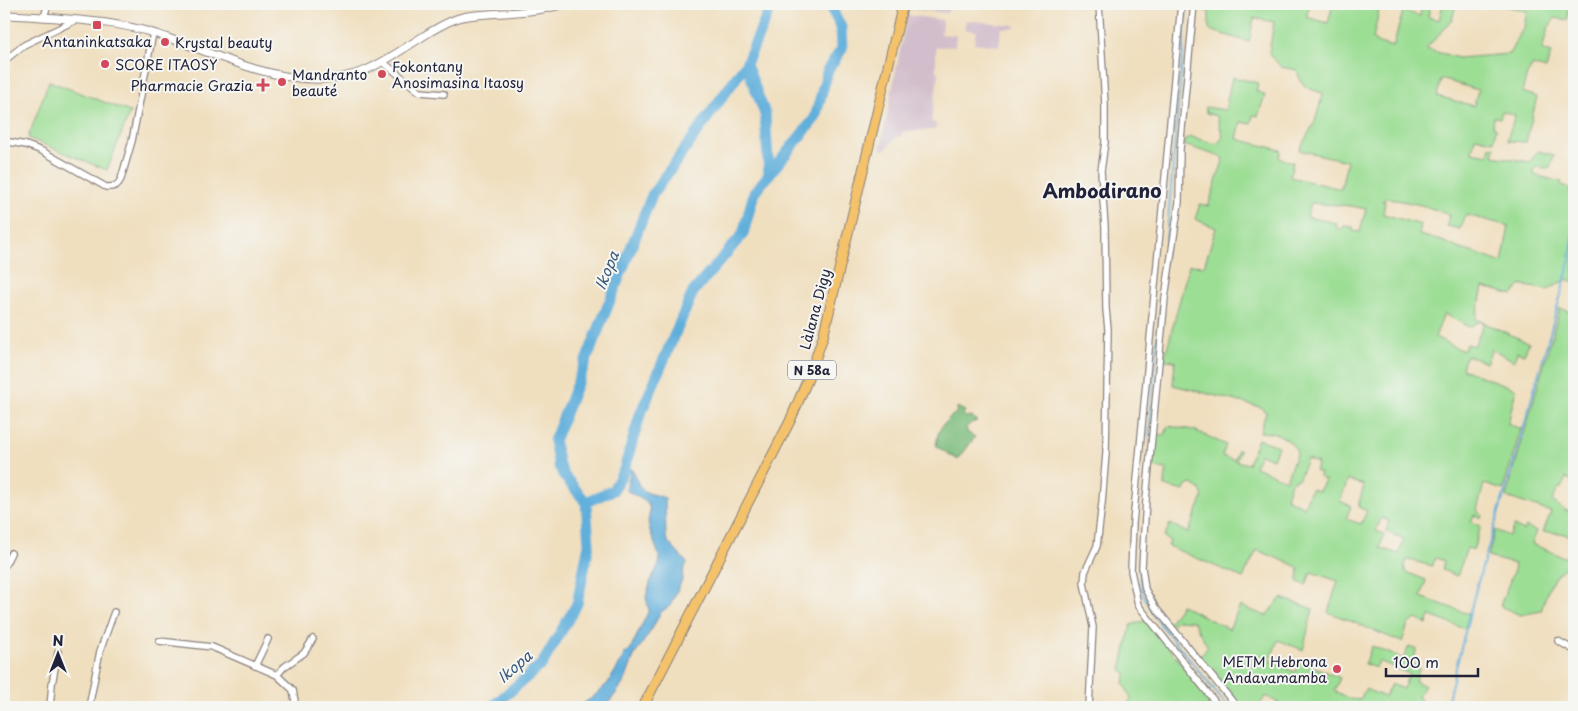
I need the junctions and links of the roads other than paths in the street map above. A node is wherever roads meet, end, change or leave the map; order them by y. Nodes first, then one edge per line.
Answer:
1 (48, 4) edge
2 (564, 4) edge
3 (903, 4) edge
4 (1099, 4) edge
5 (1181, 4) edge
6 (1194, 4) edge
7 (4, 15) edge
8 (44, 17) junction
9 (76, 20) junction
10 (153, 33) junction
11 (4, 61) edge
12 (382, 62) junction
13 (444, 94) dead end
14 (4, 141) edge
15 (11, 553) dead end
16 (4, 567) edge
17 (114, 612) dead end
18 (268, 638) dead end
19 (313, 638) dead end
20 (159, 641) dead end
21 (1558, 641) dead end
22 (1574, 650) edge
23 (58, 652) dead end
24 (255, 666) junction
25 (277, 675) junction
26 (50, 707) edge
27 (89, 707) edge
28 (296, 707) edge
29 (643, 707) edge
30 (1089, 707) edge
31 (1219, 707) edge
32 (1237, 707) edge

1 - 8 street
2 - 12 street
3 - 29 main road, Làlana Digy / N 58a
4 - 30 street
5 - 31 street
6 - 32 street
7 - 8 street
8 - 9 street
9 - 10 street
9 - 11 street
10 - 12 street
10 - 14 street
12 - 13 street
15 - 16 street
17 - 27 street
18 - 24 street
19 - 25 street
20 - 24 street
21 - 22 street
23 - 26 street
24 - 25 street
25 - 28 street

